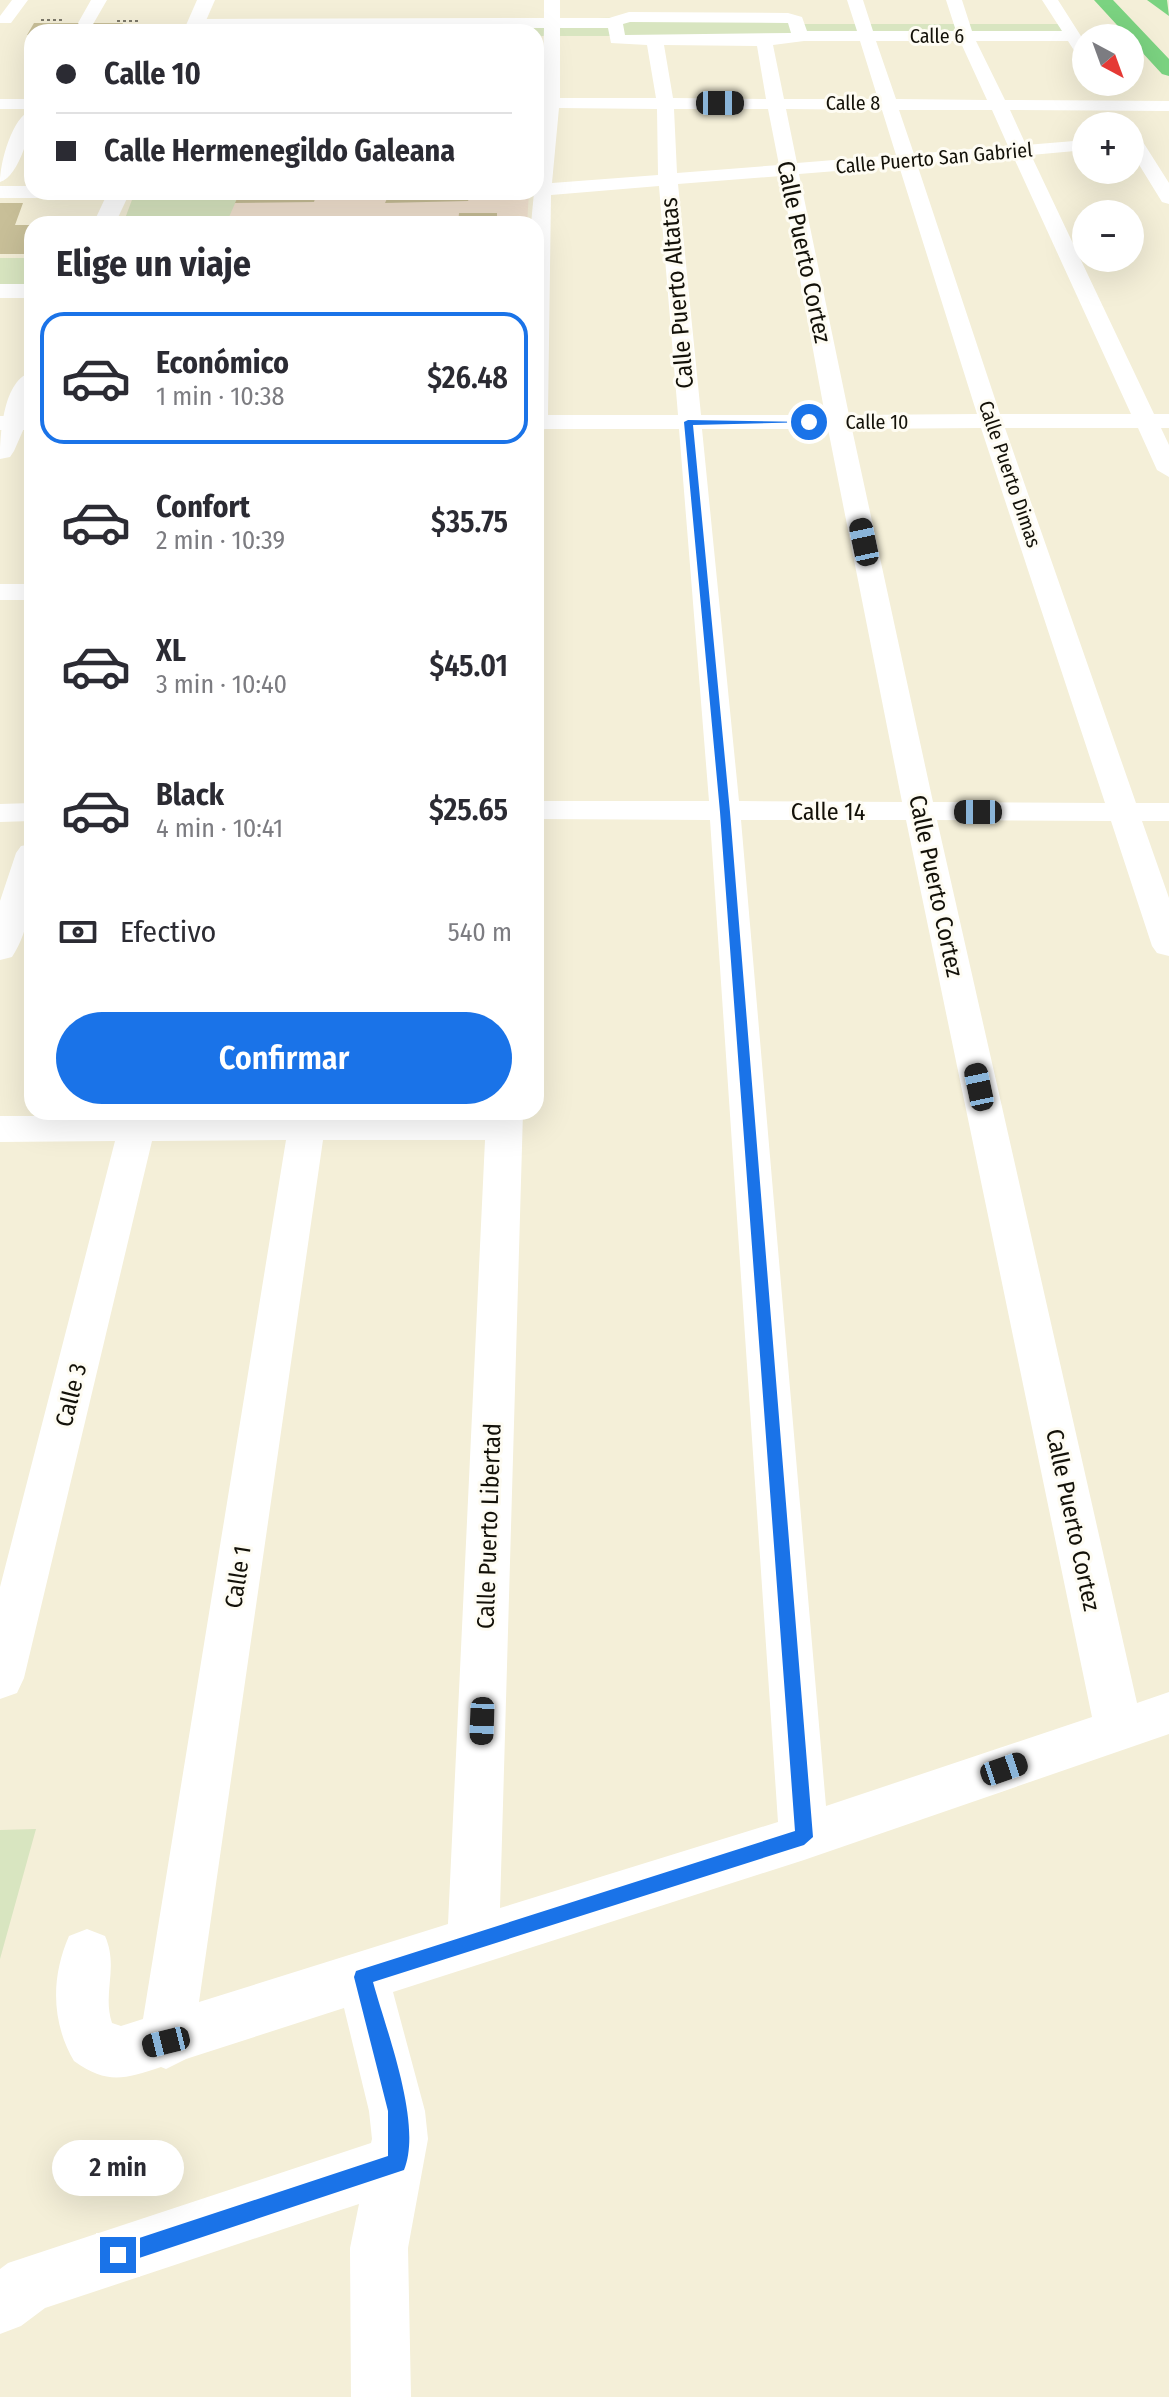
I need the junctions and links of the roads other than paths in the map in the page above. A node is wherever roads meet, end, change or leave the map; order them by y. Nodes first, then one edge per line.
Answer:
1 (20, 0) edge
2 (99, 0) edge
3 (206, 0) edge
4 (552, 0) edge
5 (654, 0) edge
6 (755, 0) edge
7 (855, 0) edge
8 (954, 0) edge
9 (1050, 0) edge
10 (1103, 0) edge
11 (1113, 0) edge
12 (1133, 0) edge
13 (1156, 0) edge
14 (5, 20) dead end
15 (1168, 20) edge
16 (448, 22) edge
17 (86, 23) dead end
18 (196, 24) edge
19 (239, 24) edge
20 (470, 24) edge
21 (616, 29) junction
22 (656, 29) junction
23 (761, 29) junction
24 (796, 29) junction
25 (865, 30) junction
26 (964, 30) junction
27 (1070, 30) junction
28 (546, 31) edge
29 (1072, 34) edge
30 (1169, 52) edge
31 (1169, 70) edge
32 (1108, 96) edge
33 (544, 103) edge
34 (665, 103) junction
35 (776, 103) junction
36 (888, 103) junction
37 (0, 104) edge
38 (24, 104) edge
39 (1000, 104) junction
40 (1112, 104) junction
41 (1169, 106) edge
42 (1116, 112) edge
43 (24, 130) edge
44 (1144, 138) edge
45 (1157, 139) dead end
46 (1072, 146) edge
47 (1020, 151) junction
48 (1144, 159) edge
49 (906, 161) junction
50 (787, 171) junction
51 (0, 176) edge
52 (668, 179) junction
53 (544, 190) edge
54 (0, 192) edge
55 (24, 192) edge
56 (1169, 198) edge
57 (0, 291) edge
58 (24, 291) edge
59 (24, 400) edge
60 (1158, 421) edge
61 (688, 422) junction
62 (840, 422) junction
63 (991, 422) junction
64 (15, 423) edge
65 (544, 423) edge
66 (0, 451) edge
67 (1169, 470) edge
68 (0, 592) edge
69 (24, 592) edge
70 (544, 810) edge
71 (24, 812) edge
72 (725, 812) junction
73 (919, 812) junction
74 (1125, 812) junction
75 (1169, 812) edge
76 (0, 813) edge
77 (24, 877) edge
78 (1169, 946) edge
79 (0, 950) edge
80 (140, 1120) edge
81 (308, 1120) edge
82 (505, 1120) edge
83 (0, 1129) edge
84 (0, 1678) edge
85 (1169, 1713) edge
86 (1119, 1730) junction
87 (804, 1837) junction
88 (473, 1940) junction
89 (87, 1954) dead end
90 (363, 1977) junction
91 (166, 2042) junction
92 (397, 2163) junction
93 (0, 2305) edge
94 (381, 2397) edge

1 - 14 street
2 - 17 street
3 - 18 street
4 - 28 street
5 - 22 street, Calle Puerto Altatas
6 - 23 street, Calle Puerto Cortez
7 - 25 street, Calle Puerto Dimas
8 - 26 street
9 - 27 street
10 - 31 highway
11 - 30 highway
12 - 15 highway
13 - 15 highway
16 - 19 street, Calle 6
16 - 20 street, Calle 6
21 - 22 street, Calle 6
21 - 22 street, Calle 6
21 - 28 street, Calle 6
22 - 23 street, Calle 6
22 - 23 street, Calle 6
22 - 34 street, Calle Puerto Altatas
23 - 24 street, Calle 6
23 - 24 street, Calle 6
23 - 35 street, Calle Puerto Cortez
24 - 25 street, Calle 6
25 - 26 street, Calle 6
25 - 36 street, Calle Puerto Dimas
26 - 27 street, Calle 6
26 - 39 street
27 - 29 street
28 - 33 street
32 - 40 street
33 - 34 street, Calle 8
34 - 35 street, Calle 8
34 - 52 street, Calle Puerto Altatas
35 - 36 street, Calle 8
35 - 50 street, Calle Puerto Cortez
36 - 39 street, Calle 8
36 - 49 street, Calle Puerto Dimas
37 - 38 street
39 - 40 street, Calle 8
39 - 47 street
40 - 41 street, Calle 8
40 - 42 street
43 - 51 street
44 - 45 street
46 - 47 street, Calle Puerto San Gabriel
47 - 49 street, Calle Puerto San Gabriel
47 - 60 street
48 - 56 street
49 - 50 street, Calle Puerto San Gabriel
49 - 63 street, Calle Puerto Dimas
50 - 52 street, Calle Puerto San Gabriel
50 - 62 street, Calle Puerto Cortez
52 - 53 street, Calle Puerto San Gabriel
52 - 61 street, Calle Puerto Altatas
54 - 55 street
57 - 58 street
59 - 64 street
60 - 63 street, Calle 10
60 - 67 street
61 - 62 street, Calle 10
61 - 65 street, Calle 10
61 - 72 street, Calle Puerto Altatas
62 - 63 street, Calle 10
62 - 73 street, Calle Puerto Cortez
63 - 74 street, Calle Puerto Dimas
64 - 66 street
68 - 69 street
70 - 72 street, Calle 14
71 - 76 street
72 - 73 street, Calle 14
72 - 87 street, Calle Puerto Altatas
73 - 74 street, Calle 14
73 - 86 street, Calle Puerto Cortez
74 - 75 street, Calle 14
74 - 78 street, Calle Puerto Dimas
77 - 79 street
80 - 83 street
80 - 84 street, Calle 3
81 - 91 street, Calle 1
82 - 88 street, Calle Puerto Libertad
85 - 86 street
86 - 87 street
87 - 88 street
88 - 90 street
89 - 91 street
90 - 91 street
90 - 92 street
92 - 93 street
92 - 94 street

